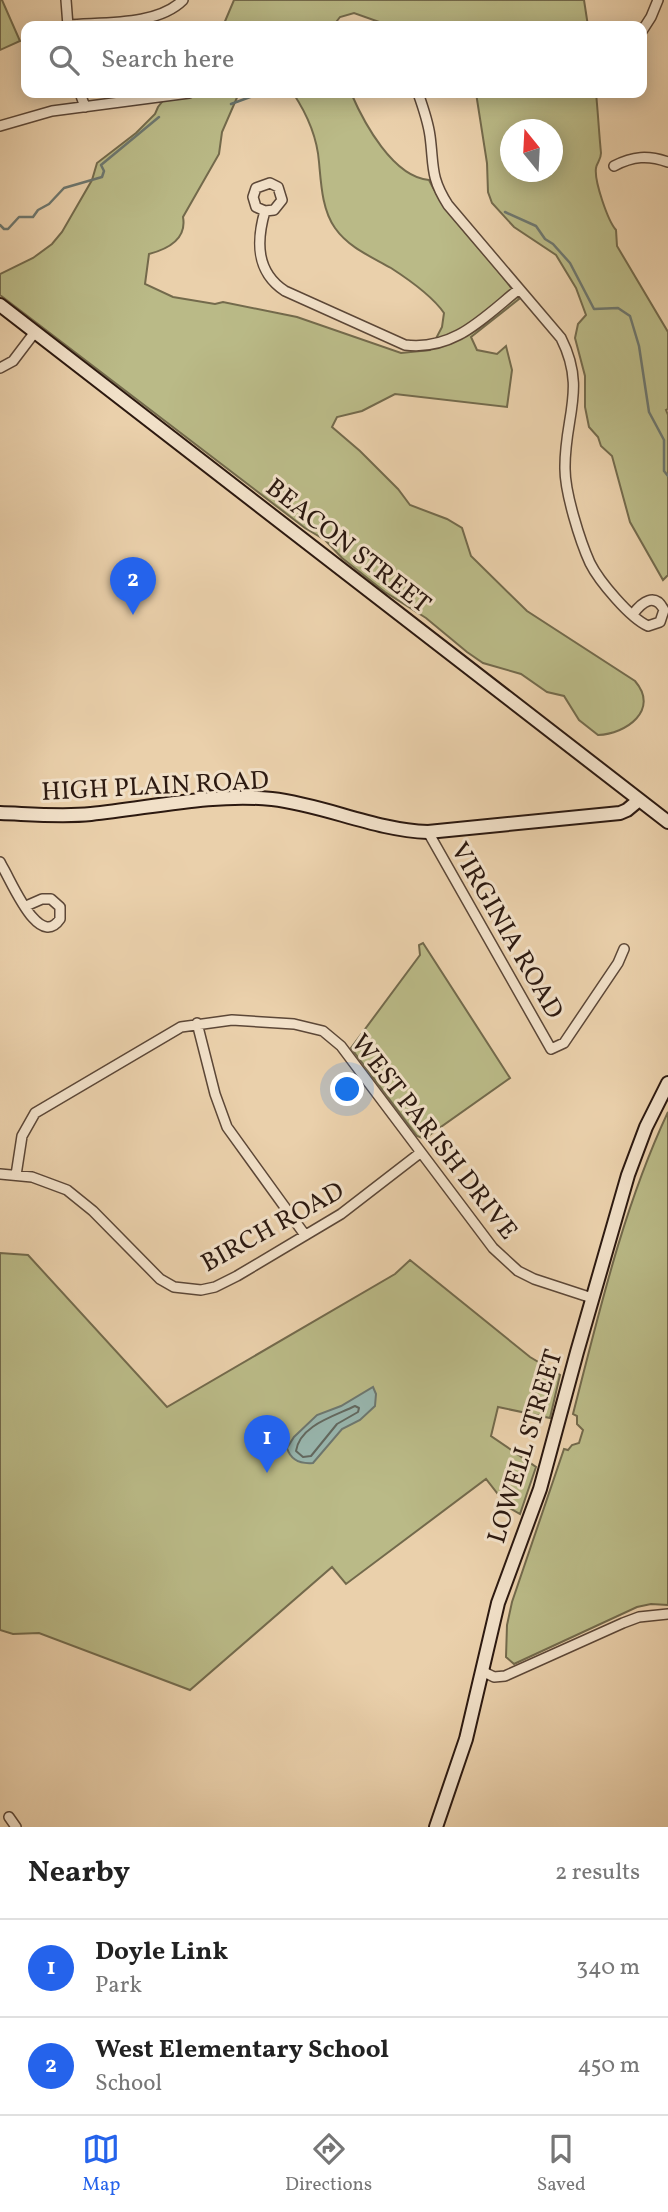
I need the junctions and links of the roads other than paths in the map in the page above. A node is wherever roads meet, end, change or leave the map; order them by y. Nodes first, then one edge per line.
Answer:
1 (66, 0) edge
2 (183, 0) edge
3 (658, 0) edge
4 (68, 21) edge
5 (120, 21) edge
6 (647, 24) edge
7 (82, 98) edge
8 (152, 98) edge
9 (420, 98) edge
10 (85, 107) junction
11 (0, 126) edge
12 (668, 162) edge
13 (614, 166) dead end
14 (265, 211) dead end
15 (519, 289) junction
16 (0, 305) edge
17 (35, 332) junction
18 (0, 368) edge
19 (633, 614) dead end
20 (639, 800) junction
21 (0, 813) edge
22 (668, 822) edge
23 (428, 832) junction
24 (0, 862) edge
25 (26, 906) dead end
26 (624, 949) dead end
27 (197, 1023) junction
28 (668, 1083) edge
29 (420, 1153) junction
30 (0, 1174) edge
31 (16, 1175) junction
32 (305, 1235) junction
33 (592, 1298) junction
34 (668, 1614) edge
35 (482, 1671) junction
36 (9, 1817) dead end
37 (16, 1827) edge
38 (436, 1827) edge

1 - 4 street
2 - 5 street
3 - 6 street
7 - 10 street
8 - 10 street
9 - 15 street
10 - 11 street
12 - 13 street
14 - 15 street
15 - 19 street
16 - 17 main road, BEACON STREET
17 - 18 street
17 - 20 main road, BEACON STREET
20 - 22 main road, BEACON STREET
20 - 23 main road, HIGH PLAIN ROAD
21 - 23 main road, HIGH PLAIN ROAD
23 - 26 street, VIRGINIA ROAD
24 - 25 street
27 - 29 street, WEST PARISH DRIVE
27 - 31 street, WEST PARISH DRIVE
27 - 32 street
28 - 33 main road, LOWELL STREET
29 - 32 street, BIRCH ROAD
29 - 33 street, WEST PARISH DRIVE
30 - 31 street, BIRCH ROAD
31 - 32 street, BIRCH ROAD
33 - 35 main road, LOWELL STREET
34 - 35 street
35 - 38 main road, LOWELL STREET
36 - 37 street

